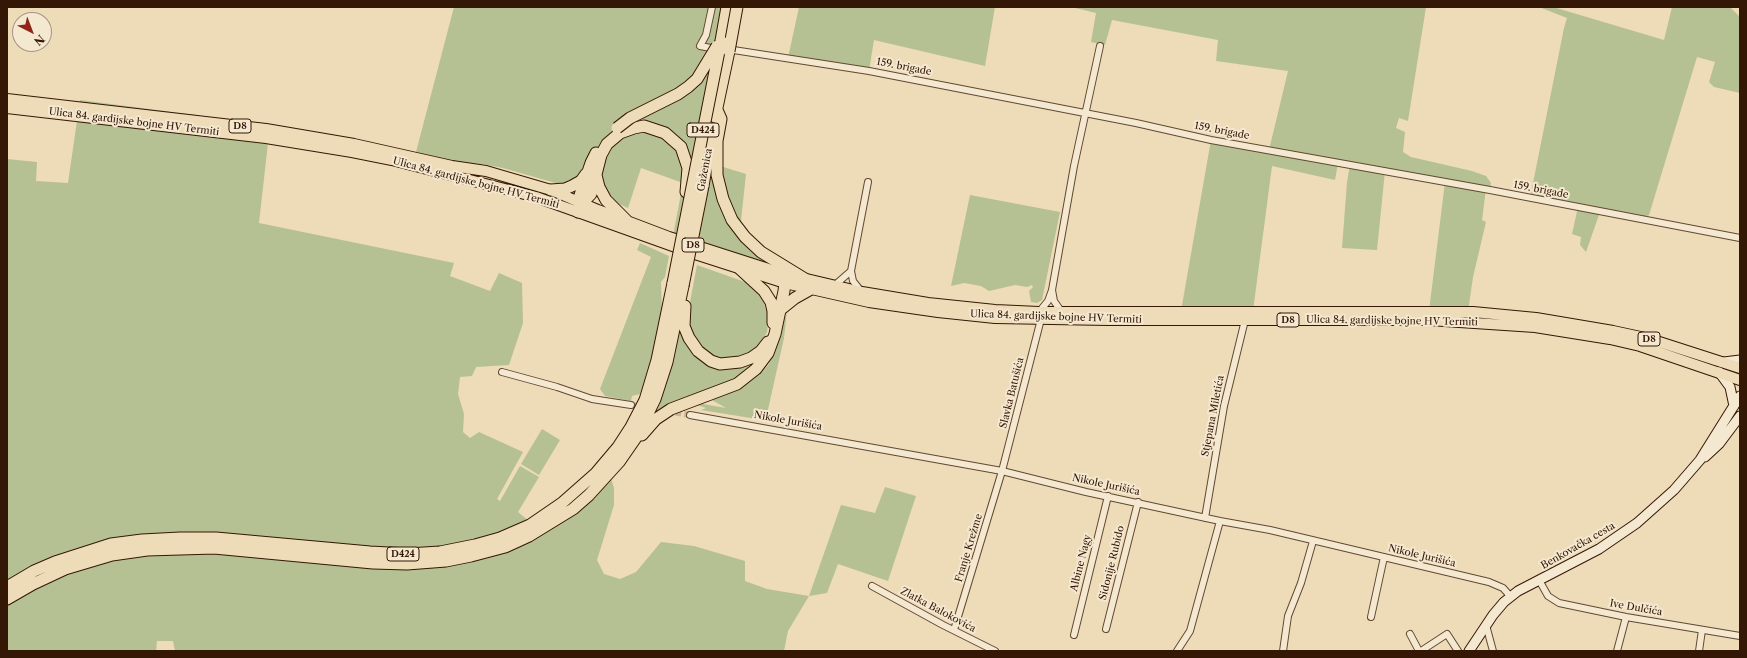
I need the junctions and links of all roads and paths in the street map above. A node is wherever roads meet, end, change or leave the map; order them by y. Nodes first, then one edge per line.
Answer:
1 (712, 7) edge
2 (727, 7) edge
3 (737, 7) edge
4 (721, 41) junction
5 (1100, 46) dead end
6 (7, 99) edge
7 (7, 108) edge
8 (717, 110) junction
9 (1086, 113) junction
10 (618, 130) junction
11 (592, 174) junction
12 (868, 182) dead end
13 (551, 190) junction
14 (580, 207) junction
15 (626, 220) junction
16 (685, 220) junction
17 (1740, 238) edge
18 (740, 269) junction
19 (851, 271) junction
20 (783, 278) junction
21 (805, 278) junction
22 (678, 284) junction
23 (835, 285) junction
24 (811, 289) junction
25 (1052, 290) junction
26 (862, 292) junction
27 (780, 310) junction
28 (1061, 311) junction
29 (1040, 315) junction
30 (1245, 320) junction
31 (1740, 360) edge
32 (1724, 362) junction
33 (1740, 368) edge
34 (502, 372) dead end
35 (1718, 372) junction
36 (1740, 380) edge
37 (1740, 396) edge
38 (631, 405) tunnel mouth
39 (1734, 406) junction
40 (690, 415) tunnel mouth
41 (1740, 416) edge
42 (632, 443) junction
43 (1700, 460) junction
44 (1002, 471) junction
45 (1108, 496) junction
46 (1138, 502) junction
47 (1205, 518) junction
48 (1220, 521) junction
49 (1313, 541) junction
50 (1384, 557) junction
51 (1539, 580) junction
52 (872, 586) dead end
53 (7, 587) edge
54 (1511, 597) junction
55 (7, 599) edge
56 (1371, 616) dead end
57 (1626, 617) junction
58 (1486, 626) junction
59 (1106, 629) dead end
60 (954, 630) junction
61 (1702, 630) junction
62 (1410, 634) dead end
63 (1074, 635) dead end
64 (1740, 636) edge
65 (995, 651) edge
66 (1177, 651) edge
67 (1283, 651) edge
68 (1420, 651) edge
69 (1458, 651) edge
70 (1469, 651) edge
71 (1493, 651) edge
72 (1617, 651) edge
73 (1699, 651) edge

1 - 9 street, 159. brigade
2 - 4 highway, Gaženica / D424
3 - 8 highway, Gaženica / D424, bridge
4 - 10 highway, bridge
4 - 16 highway, Gaženica / D424, bridge
5 - 9 street, Slavka Batušića
6 - 13 main road, Ulica 84. gardijske bojne HV Termiti / D8
7 - 14 main road, Ulica 84. gardijske bojne HV Termiti / D8
8 - 21 highway
8 - 22 highway, Gaženica / D424, bridge
9 - 17 street, 159. brigade
9 - 25 street, Slavka Batušića
10 - 11 highway
10 - 16 highway
11 - 13 highway
11 - 14 highway
11 - 15 highway
12 - 19 street
13 - 14 main road, Ulica 84. gardijske bojne HV Termiti / D8
14 - 15 main road, Ulica 84. gardijske bojne HV Termiti / D8
14 - 18 main road, Ulica 84. gardijske bojne HV Termiti / D8
15 - 20 main road, Ulica 84. gardijske bojne HV Termiti / D8
16 - 22 highway, Gaženica / D424, bridge
18 - 20 main road, Ulica 84. gardijske bojne HV Termiti / D8
18 - 22 highway
19 - 23 street
19 - 26 street
20 - 21 main road, Ulica 84. gardijske bojne HV Termiti / D8
20 - 24 main road, Ulica 84. gardijske bojne HV Termiti / D8
20 - 27 highway
21 - 23 main road, Ulica 84. gardijske bojne HV Termiti / D8
22 - 42 highway, D424
22 - 53 highway, D424
23 - 26 main road, Ulica 84. gardijske bojne HV Termiti / D8
24 - 27 highway
24 - 29 main road, Ulica 84. gardijske bojne HV Termiti / D8
25 - 28 street
25 - 29 street, Slavka Batušića
26 - 29 main road, Ulica 84. gardijske bojne HV Termiti / D8
27 - 42 highway
28 - 29 main road, Ulica 84. gardijske bojne HV Termiti / D8
28 - 32 main road, Ulica 84. gardijske bojne HV Termiti / D8
29 - 30 main road, Ulica 84. gardijske bojne HV Termiti / D8
29 - 44 street, Slavka Batušića
30 - 35 main road, Ulica 84. gardijske bojne HV Termiti / D8
30 - 47 street, Stjepana Miletića
31 - 32 main road
32 - 33 main road, Ulica 84. gardijske bojne HV Termiti / D8
34 - 38 street
35 - 36 main road, Ulica 84. gardijske bojne HV Termiti / D8
35 - 39 main road
37 - 39 main road, Benkovačka cesta
39 - 43 main road, Benkovačka cesta
40 - 44 street, Nikole Jurišića
41 - 43 main road, Benkovačka cesta
42 - 55 highway, D424
43 - 51 main road, Benkovačka cesta
44 - 45 street, Nikole Jurišića
44 - 60 street, Franje Krežme
45 - 46 street, Nikole Jurišića
45 - 63 street, Albine Nagy
46 - 47 street, Nikole Jurišića
46 - 59 street, Sidonije Rubido
47 - 48 street, Nikole Jurišića
48 - 49 street, Nikole Jurišića
48 - 66 street
49 - 50 street, Nikole Jurišića
49 - 67 street
50 - 54 street, Nikole Jurišića
50 - 56 street
51 - 54 main road, Benkovačka cesta
51 - 57 street, Ive Dulčića
52 - 60 street, Zlatka Balokovića
54 - 58 main road, Benkovačka cesta
57 - 61 street, Ive Dulčića
57 - 72 street
58 - 70 main road, Benkovačka cesta
58 - 71 street
60 - 65 street, Zlatka Balokovića
61 - 64 street, Ive Dulčića
61 - 73 street
62 - 68 street
68 - 69 street

